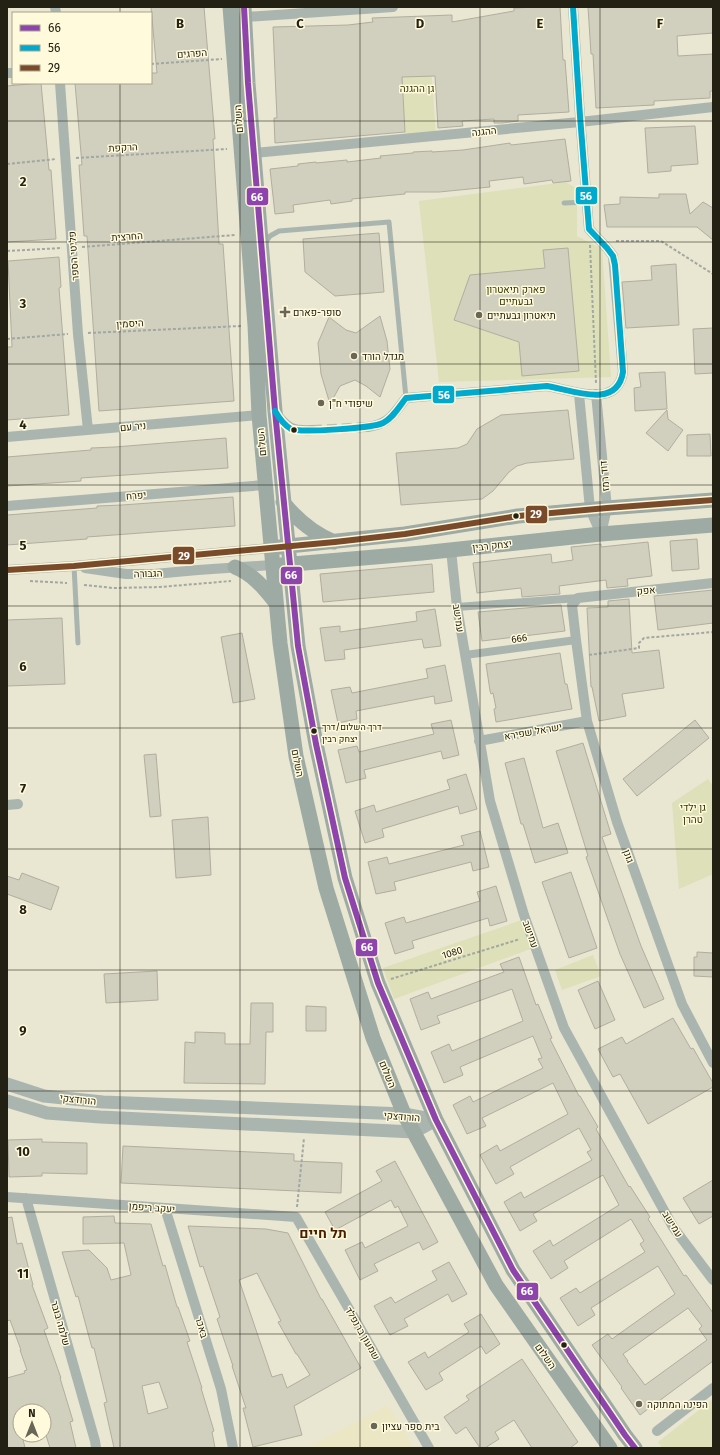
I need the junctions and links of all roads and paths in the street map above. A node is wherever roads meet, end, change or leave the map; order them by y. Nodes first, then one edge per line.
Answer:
1 (230, 7) edge
2 (393, 7) edge
3 (573, 7) edge
4 (244, 12) edge
5 (234, 58) junction
6 (152, 64) edge
7 (60, 84) edge
8 (713, 107) edge
9 (580, 122) junction
10 (247, 151) junction
11 (66, 158) junction
12 (7, 164) edge
13 (587, 202) junction
14 (564, 204) dead end
15 (589, 229) junction
16 (247, 234) junction
17 (611, 241) dead end
18 (73, 248) junction
19 (7, 251) edge
20 (262, 252) junction
21 (713, 274) edge
22 (255, 325) junction
23 (78, 334) junction
24 (7, 339) edge
25 (579, 394) junction
26 (596, 394) junction
27 (406, 398) junction
28 (275, 411) junction
29 (259, 415) junction
30 (368, 427) tunnel mouth
31 (88, 430) junction
32 (312, 430) tunnel mouth
33 (7, 436) edge
34 (264, 485) junction
35 (713, 500) edge
36 (283, 502) junction
37 (7, 506) edge
38 (607, 508) junction
39 (590, 509) junction
40 (713, 525) edge
41 (601, 534) junction
42 (335, 542) junction
43 (288, 546) junction
44 (270, 548) junction
45 (451, 550) junction
46 (290, 564) junction
47 (272, 565) junction
48 (74, 566) junction
49 (235, 567) junction
50 (7, 570) edge
51 (713, 583) edge
52 (578, 598) junction
53 (276, 603) junction
54 (457, 608) junction
55 (713, 632) edge
56 (576, 640) junction
57 (78, 643) dead end
58 (465, 655) junction
59 (587, 656) dead end
60 (587, 721) junction
61 (479, 741) junction
62 (7, 804) edge
63 (18, 804) dead end
64 (531, 935) junction
65 (378, 983) junction
66 (713, 1063) edge
67 (7, 1084) edge
68 (7, 1101) edge
69 (404, 1114) junction
70 (436, 1120) junction
71 (305, 1127) junction
72 (414, 1132) junction
73 (7, 1197) edge
74 (26, 1198) junction
75 (165, 1208) junction
76 (296, 1217) junction
77 (713, 1280) edge
78 (713, 1388) edge
79 (657, 1431) dead end
80 (96, 1448) edge
81 (233, 1448) edge
82 (429, 1448) edge
83 (610, 1448) edge
84 (635, 1448) edge

1 - 5 main road, השלום
2 - 4 street
3 - 9 street
4 - 10 main road, השלום
5 - 6 path, הפרגים
5 - 10 main road, השלום
7 - 11 street, פליטי הספר
8 - 9 street, ההגנה
9 - 10 street, ההגנה
9 - 13 street
10 - 11 path, הרקפת
10 - 16 main road, השלום
10 - 20 main road, השלום
11 - 12 path, הרקפת
11 - 18 street, פליטי הספר
13 - 14 lane
13 - 15 street
15 - 26 path
15 - 26 street
16 - 18 path, החרצית
16 - 22 main road, השלום
17 - 21 path
18 - 19 path, החרצית
18 - 23 street, פליטי הספר
20 - 27 lane
20 - 28 main road, השלום
22 - 23 path, היסמין
22 - 29 main road, השלום
23 - 24 path, היסמין
23 - 31 street, פליטי הספר
25 - 26 street
25 - 27 street
25 - 39 street, דוד רמז
26 - 38 street, דוד רמז
27 - 30 street
28 - 32 street
28 - 36 main road, השלום
29 - 31 street, ניר עם
29 - 34 main road, השלום
31 - 33 street, ניר עם
34 - 37 street, יפרח
34 - 44 main road, השלום
35 - 38 main road
36 - 42 main road
36 - 43 main road, השלום
38 - 39 main road
38 - 41 street, דוד רמז
39 - 41 street, דוד רמז
39 - 42 main road
40 - 41 main road, יצחק רבין
41 - 45 main road, יצחק רבין
42 - 43 main road
43 - 44 main road, הגבורה
43 - 46 main road, השלום
44 - 47 main road, השלום
44 - 48 street, הגבורה
45 - 46 main road, יצחק רבין
45 - 54 street, עמישב
46 - 47 main road, יצחק רבין
46 - 65 main road, השלום
47 - 49 street, הגבורה
47 - 53 main road, השלום
48 - 49 street, הגבורה
48 - 50 street, הגבורה
48 - 57 lane
49 - 53 main road
51 - 52 street, אפק
52 - 54 street, אפק
52 - 56 street
53 - 69 main road, השלום
54 - 58 street, עמישב
55 - 59 path
56 - 58 street, 666
56 - 60 street, גונן
58 - 61 street, עמישב
60 - 61 street, ישראל שפירא
60 - 66 street, גונן
61 - 64 street, עמישב
62 - 63 street
64 - 65 path, 1080
64 - 77 street, עמישב
65 - 70 main road, השלום
67 - 69 street, הורודצקי
68 - 71 street, הורודצקי
69 - 70 street, הורודצקי
69 - 72 main road, השלום
70 - 72 street, הורודצקי
70 - 84 main road, השלום
71 - 72 street, הורודצקי
71 - 76 path
72 - 83 main road, השלום
73 - 74 street, יעקב ריפמן
74 - 75 street, יעקב ריפמן
74 - 80 street, שלמה בובר
75 - 76 street, יעקב ריפמן
75 - 81 street, באכר
76 - 82 street, שמעון ברנפלד
78 - 79 street

